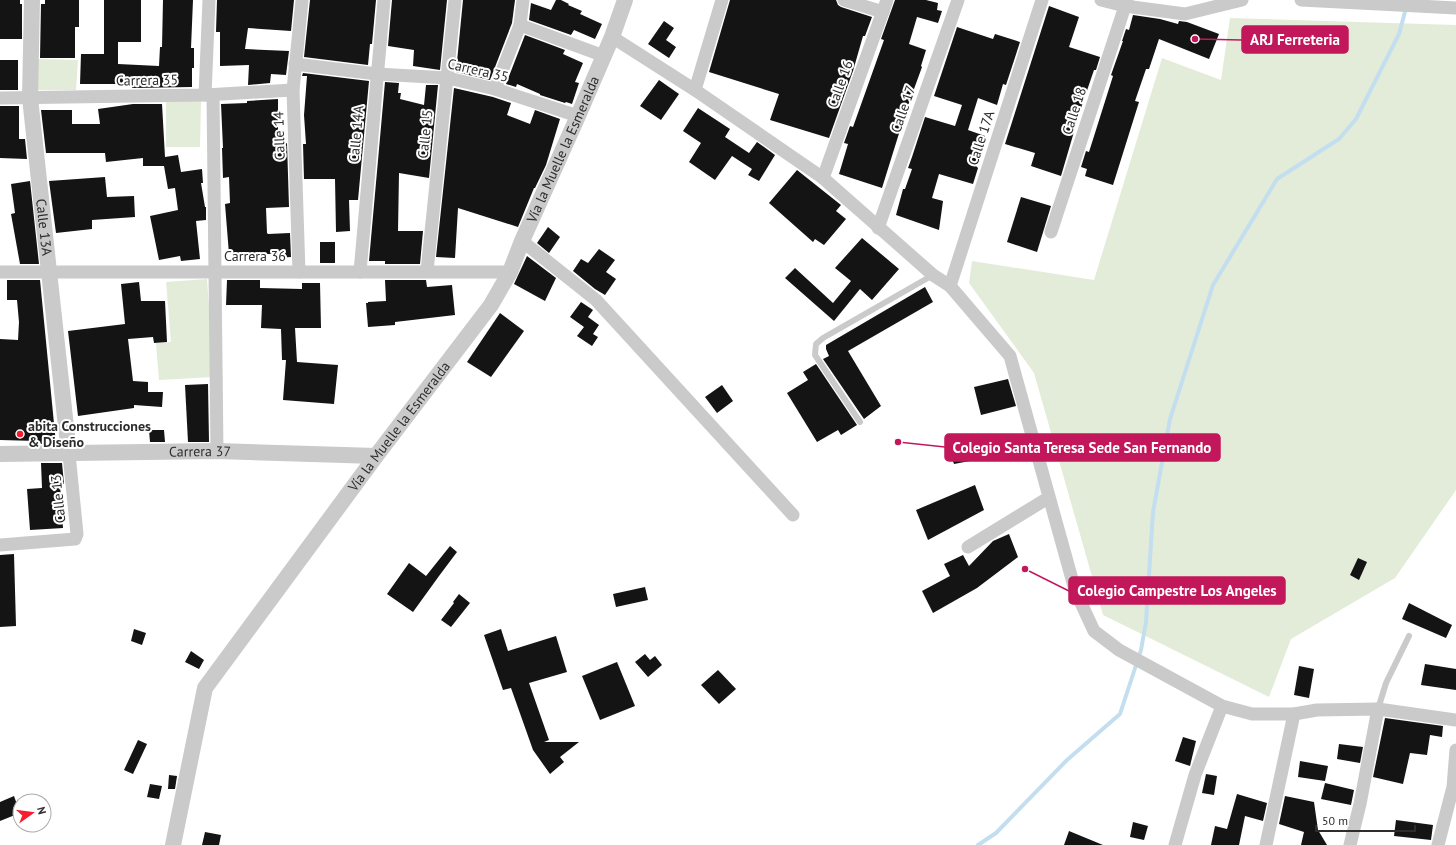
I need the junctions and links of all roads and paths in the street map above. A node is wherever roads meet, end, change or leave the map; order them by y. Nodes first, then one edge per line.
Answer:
1 (32, 0) edge
2 (209, 0) edge
3 (302, 0) edge
4 (384, 0) edge
5 (455, 0) edge
6 (523, 0) edge
7 (625, 0) edge
8 (722, 0) edge
9 (844, 0) edge
10 (958, 0) edge
11 (1042, 0) edge
12 (1101, 0) edge
13 (1242, 0) edge
14 (1301, 0) edge
15 (1126, 3) edge
16 (885, 6) edge
17 (1456, 8) edge
18 (520, 25) junction
19 (612, 37) junction
20 (604, 56) junction
21 (295, 64) junction
22 (377, 74) junction
23 (448, 78) junction
24 (495, 89) junction
25 (293, 90) junction
26 (695, 90) junction
27 (209, 95) junction
28 (0, 98) edge
29 (30, 98) junction
30 (578, 116) junction
31 (823, 178) junction
32 (878, 228) junction
33 (1051, 232) dead end
34 (522, 241) junction
35 (0, 272) edge
36 (49, 272) junction
37 (216, 272) junction
38 (299, 272) junction
39 (360, 272) junction
40 (427, 272) junction
41 (510, 272) junction
42 (933, 275) junction
43 (950, 286) junction
44 (860, 422) dead end
45 (217, 451) junction
46 (0, 454) edge
47 (69, 454) junction
48 (376, 456) junction
49 (1048, 498) junction
50 (793, 515) dead end
51 (0, 545) edge
52 (968, 547) dead end
53 (1409, 636) dead end
54 (1222, 706) junction
55 (1378, 709) junction
56 (1294, 714) junction
57 (1456, 720) edge
58 (1456, 750) edge
59 (173, 845) edge
60 (1175, 845) edge
61 (1266, 845) edge
62 (1350, 845) edge
63 (1438, 845) edge

1 - 29 street, Calle 13A
2 - 27 street
3 - 21 street, Calle 14
4 - 22 street, Calle 14A
5 - 23 street, Calle 15
6 - 18 street
7 - 19 street, Vía la Muelle la Esmeralda
8 - 26 street
9 - 16 street
10 - 32 street, Calle 17
11 - 43 street, Calle 17A
12 - 15 street
13 - 15 street
14 - 17 street
15 - 33 street, Calle 18
16 - 31 street, Calle 16
18 - 20 street
18 - 24 street
19 - 20 street, Vía la Muelle la Esmeralda
19 - 26 street
20 - 30 street, Vía la Muelle la Esmeralda
21 - 22 street, Carrera 35
21 - 25 street, Calle 14
22 - 23 street, Carrera 35
22 - 39 street, Calle 14A
23 - 24 street, Carrera 35
23 - 40 street, Calle 15
24 - 30 street, Carrera 35
25 - 27 street, Carrera 35
25 - 38 street, Calle 14
26 - 31 street
27 - 29 street, Carrera 35
27 - 37 street
28 - 29 street, Carrera 35
29 - 36 street, Calle 13A
30 - 34 street, Vía la Muelle la Esmeralda
31 - 32 street
32 - 42 street
34 - 41 street, Vía la Muelle la Esmeralda
34 - 50 street
35 - 36 street, Carrera 36
36 - 37 street, Carrera 36
36 - 47 street, Calle 13A
37 - 38 street, Carrera 36
37 - 45 street
38 - 39 street, Carrera 36
39 - 40 street, Carrera 36
40 - 41 street, Carrera 36
41 - 48 street, Vía la Muelle la Esmeralda
42 - 43 street
42 - 44 lane
43 - 49 street
45 - 47 street, Carrera 37
45 - 48 street, Carrera 37
46 - 47 street, Carrera 37
47 - 51 street, Calle 13
48 - 59 street, Vía la Muelle la Esmeralda
49 - 52 street
49 - 54 street
53 - 55 lane
54 - 56 street
54 - 60 street
55 - 56 street
55 - 57 street
55 - 62 street
56 - 61 street
58 - 63 street

